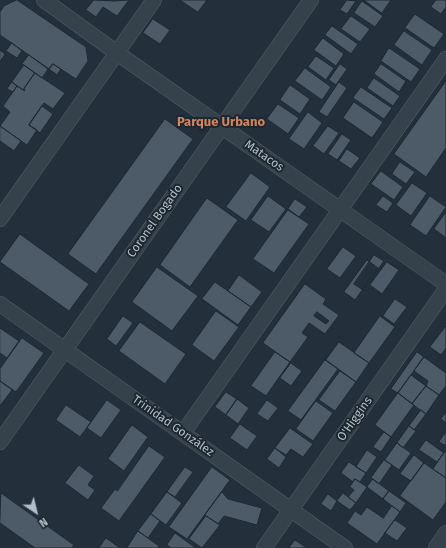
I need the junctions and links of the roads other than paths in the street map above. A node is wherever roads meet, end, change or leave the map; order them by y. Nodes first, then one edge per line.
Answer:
1 (44, 0) edge
2 (154, 0) edge
3 (311, 0) edge
4 (117, 53) junction
5 (446, 59) edge
6 (222, 127) junction
7 (340, 210) junction
8 (0, 220) edge
9 (446, 284) edge
10 (446, 289) edge
11 (0, 304) edge
12 (64, 350) junction
13 (183, 433) junction
14 (0, 442) edge
15 (291, 510) junction
16 (446, 533) edge
17 (264, 548) edge
18 (345, 548) edge
19 (436, 548) edge

1 - 4 street, Matacos
2 - 4 street
3 - 6 street, Coronel Bogado
4 - 6 street, Matacos
4 - 8 street
5 - 7 street
6 - 7 street, Matacos
6 - 12 street, Coronel Bogado
7 - 9 street, Matacos
7 - 13 street
10 - 15 street, O'Higgins
11 - 12 street, Trinidad González
12 - 13 street, Trinidad González
12 - 14 street, Coronel Bogado
13 - 15 street, Trinidad González
15 - 17 street, O'Higgins
15 - 18 street, Trinidad González
16 - 19 street

